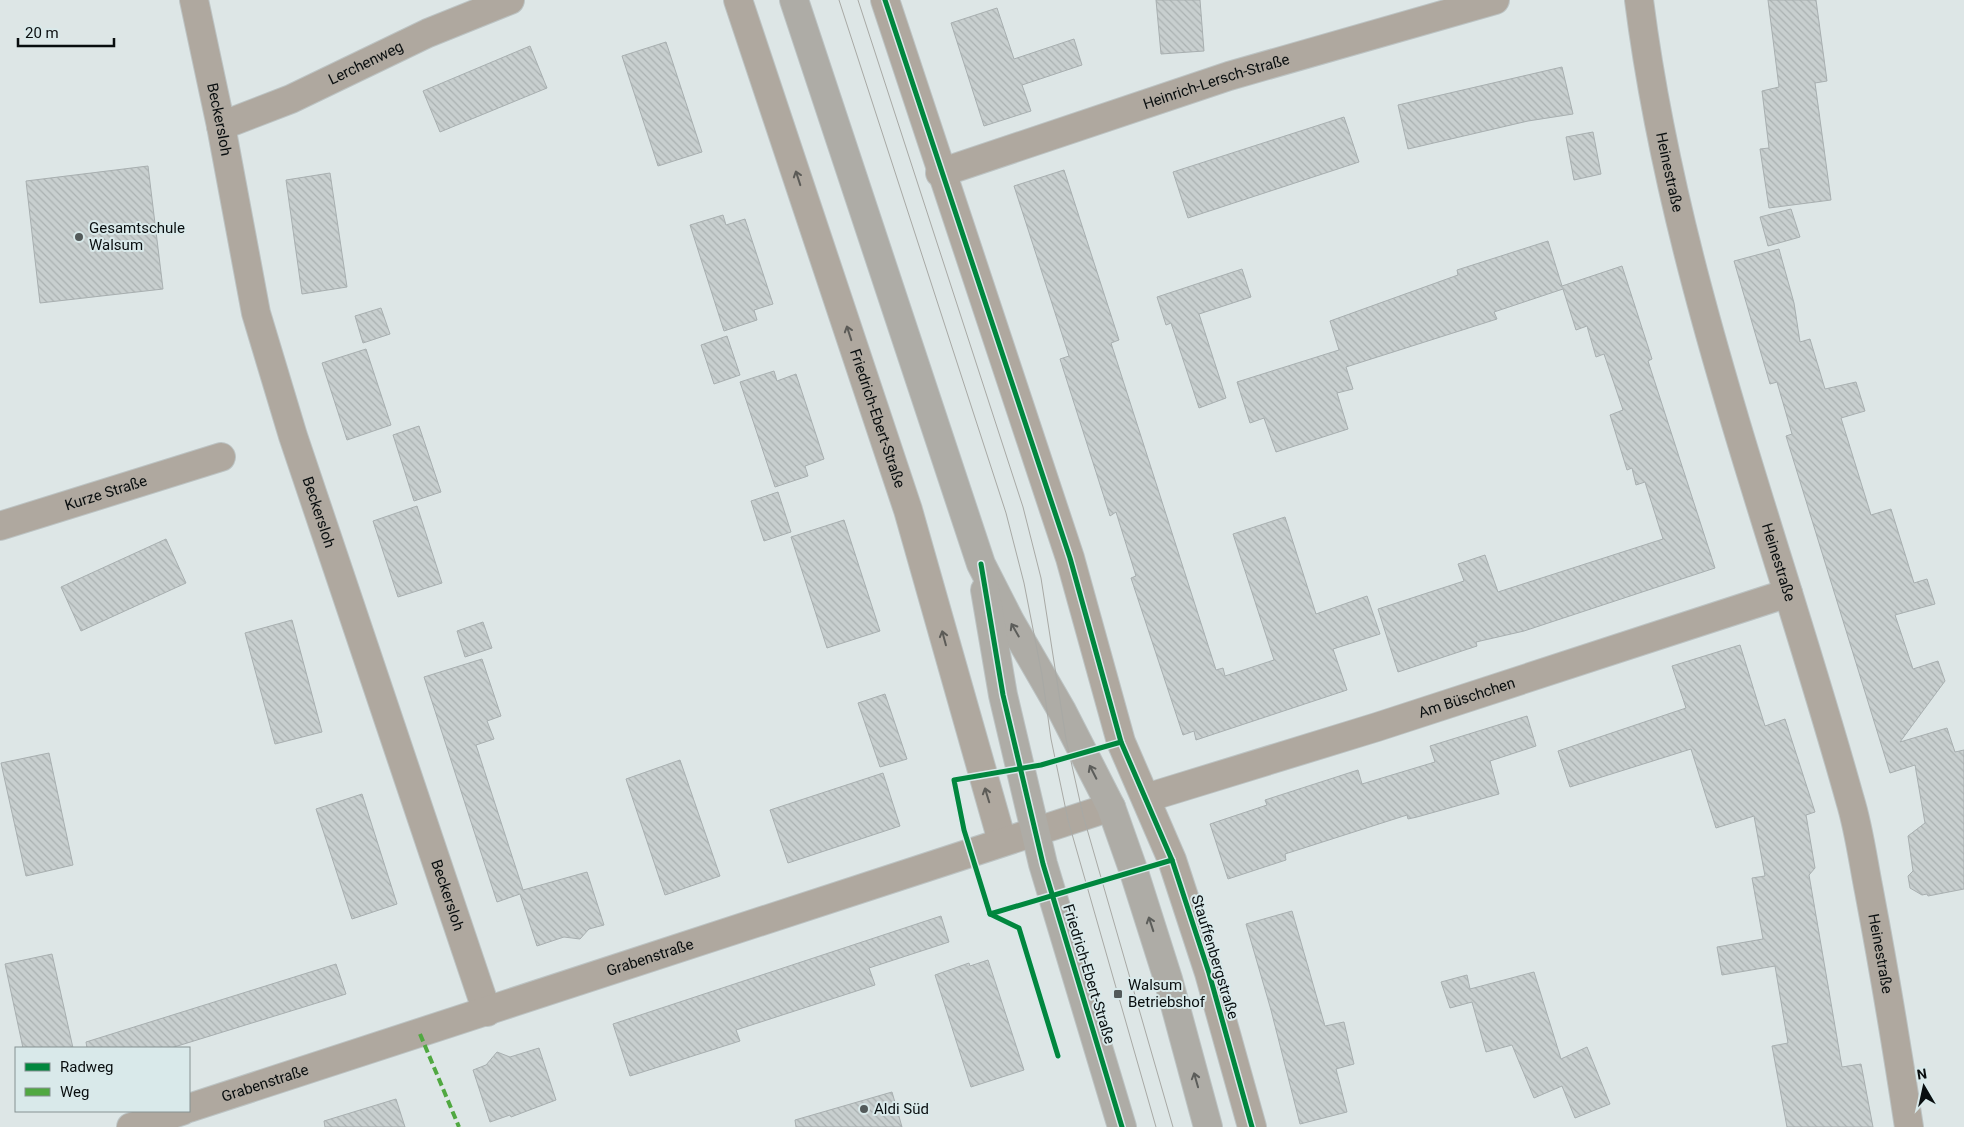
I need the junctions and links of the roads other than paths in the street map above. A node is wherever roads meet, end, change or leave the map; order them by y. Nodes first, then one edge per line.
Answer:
1 (194, 0) edge
2 (510, 0) edge
3 (738, 0) edge
4 (794, 0) edge
5 (885, 0) edge
6 (1495, 0) edge
7 (1639, 0) edge
8 (221, 126) junction
9 (940, 173) junction
10 (221, 457) dead end
11 (1, 530) edge
12 (981, 564) junction
13 (1788, 593) junction
14 (1146, 798) junction
15 (1111, 807) junction
16 (1034, 831) junction
17 (1002, 841) junction
18 (487, 1012) junction
19 (190, 1108) edge
20 (179, 1112) edge
21 (131, 1127) edge
22 (1122, 1127) edge
23 (1208, 1127) edge
24 (1252, 1127) edge
25 (1909, 1127) edge

1 - 8 street, Beckersloh
2 - 8 street, Lerchenweg
17 -> 3 street, Friedrich-Ebert-Straße
4 - 12 main road, Friedrich-Ebert-Straße
5 - 9 street, Stauffenbergstraße
6 - 9 street, Heinrich-Lersch-Straße
7 - 13 street, Heinestraße
8 - 18 street, Beckersloh
9 - 14 street, Stauffenbergstraße
10 - 11 street, Kurze Straße
15 -> 12 main road, Friedrich-Ebert-Straße
12 - 16 main road, Friedrich-Ebert-Straße
13 - 14 street, Am Büschchen
13 - 25 street, Heinestraße
14 - 24 street, Stauffenbergstraße
15 - 16 street, Grabenstraße
23 -> 15 main road, Friedrich-Ebert-Straße
16 - 17 street, Grabenstraße
16 - 22 main road, Friedrich-Ebert-Straße
17 - 18 street, Grabenstraße
18 - 19 street, Grabenstraße
20 - 21 street

